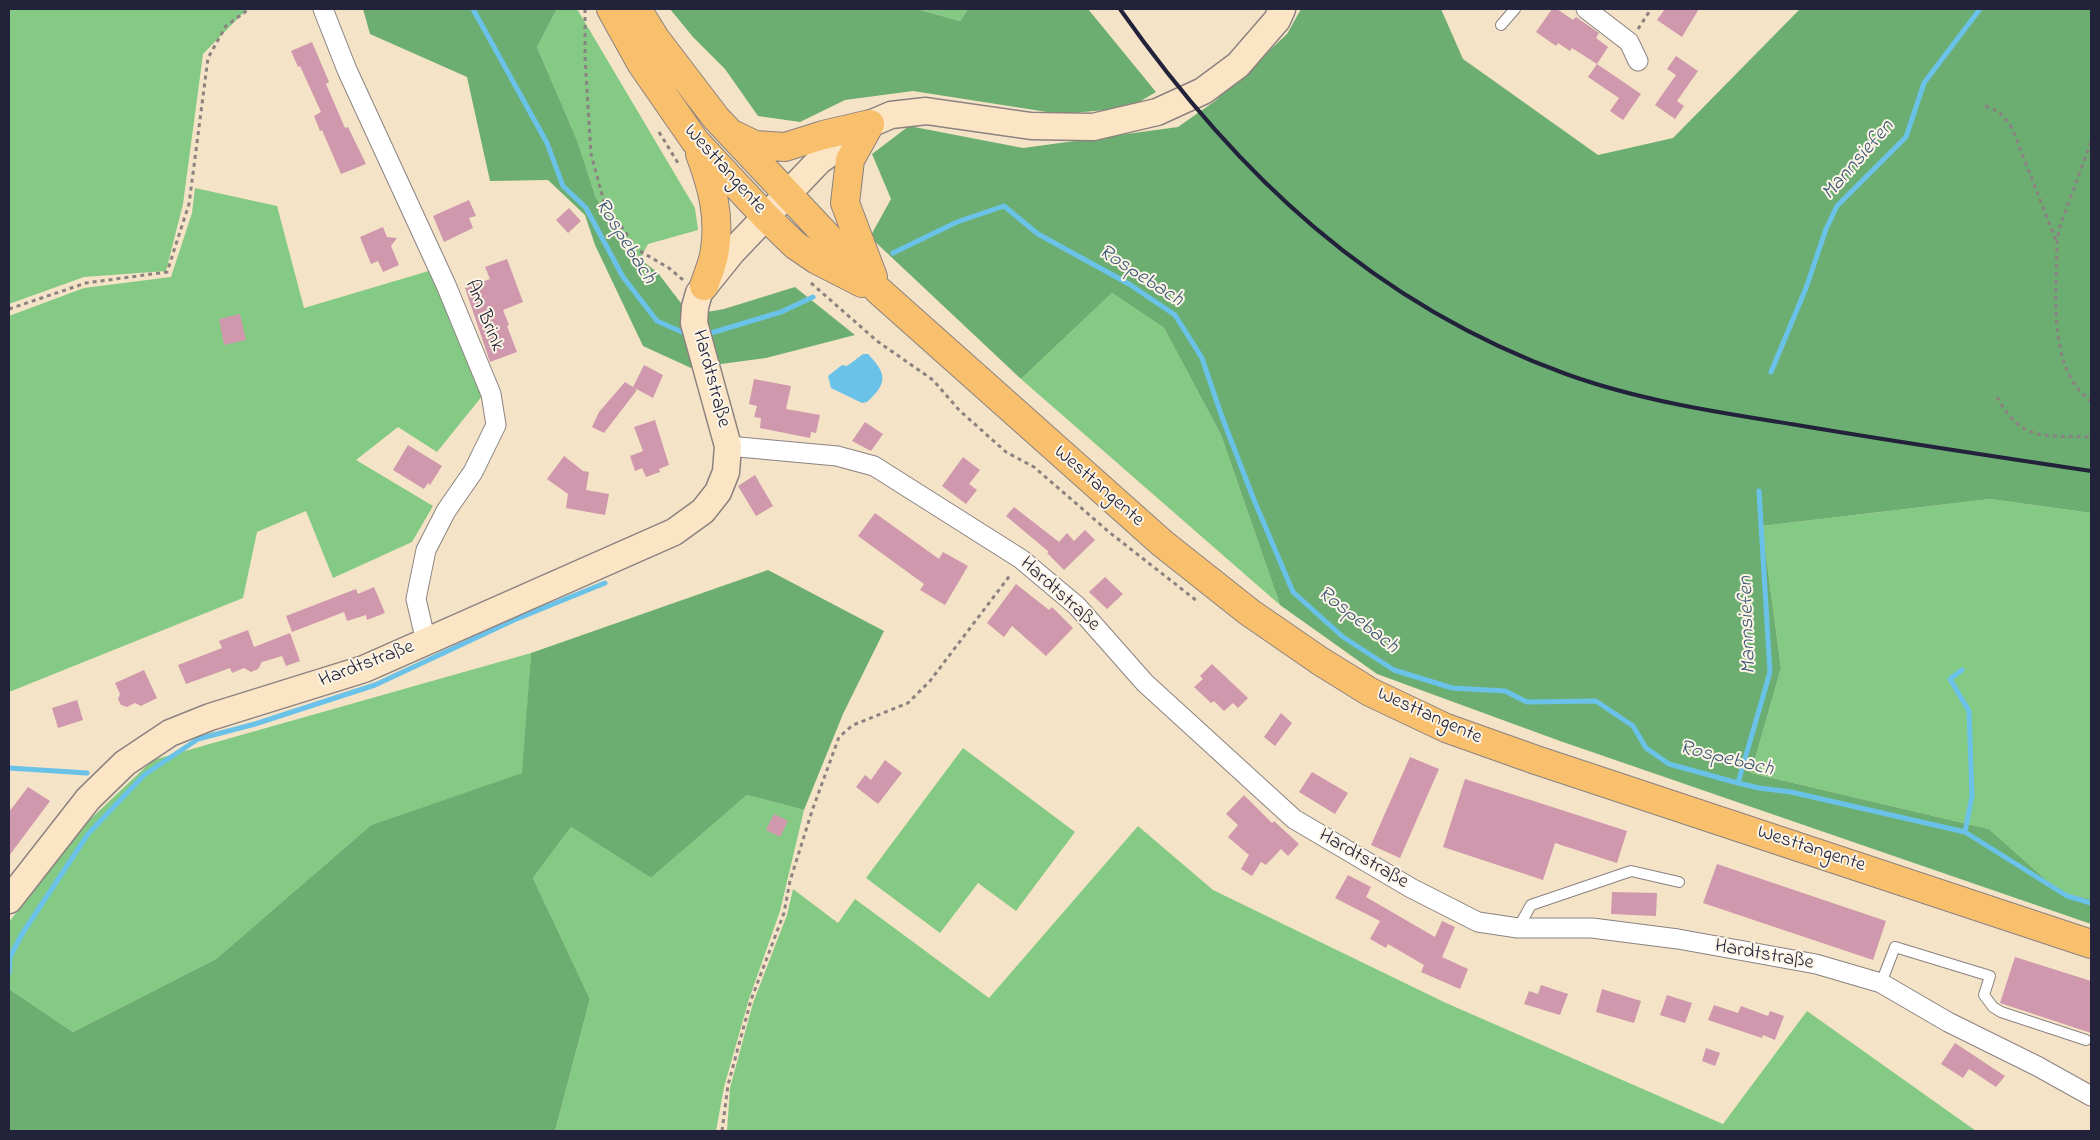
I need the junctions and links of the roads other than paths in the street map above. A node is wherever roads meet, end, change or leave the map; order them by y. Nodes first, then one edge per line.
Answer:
1 (323, 9) edge
2 (611, 9) edge
3 (637, 9) edge
4 (1282, 9) edge
5 (1515, 9) edge
6 (1586, 9) edge
7 (1501, 25) dead end
8 (1638, 61) dead end
9 (870, 124) junction
10 (729, 133) junction
11 (694, 141) junction
12 (787, 194) junction
13 (766, 217) junction
14 (702, 290) junction
15 (878, 290) junction
16 (728, 446) junction
17 (426, 642) junction
18 (1679, 882) dead end
19 (9, 900) edge
20 (1518, 928) junction
21 (2091, 944) edge
22 (1881, 983) junction
23 (2086, 1040) dead end
24 (2091, 1096) edge

1 - 17 street, Am Brink
2 - 11 main road, Westtangente
3 - 10 main road, Westtangente
4 - 9 street, Hardtstraße
5 - 7 lane
6 - 8 street
9 - 10 main road
9 - 12 street, Hardtstraße
9 - 15 main road
10 - 12 main road, Westtangente
11 - 13 main road, Westtangente
11 - 14 main road
12 - 13 street, Hardtstraße
12 - 15 main road, Westtangente
13 - 14 street, Hardtstraße
13 - 15 main road, Westtangente
14 - 16 street, Hardtstraße
15 - 21 main road, Westtangente
16 - 17 street, Hardtstraße
16 - 20 street, Hardtstraße
17 - 19 street, Hardtstraße
18 - 20 lane
20 - 22 street, Hardtstraße
22 - 23 lane
22 - 24 street, Hardtstraße

